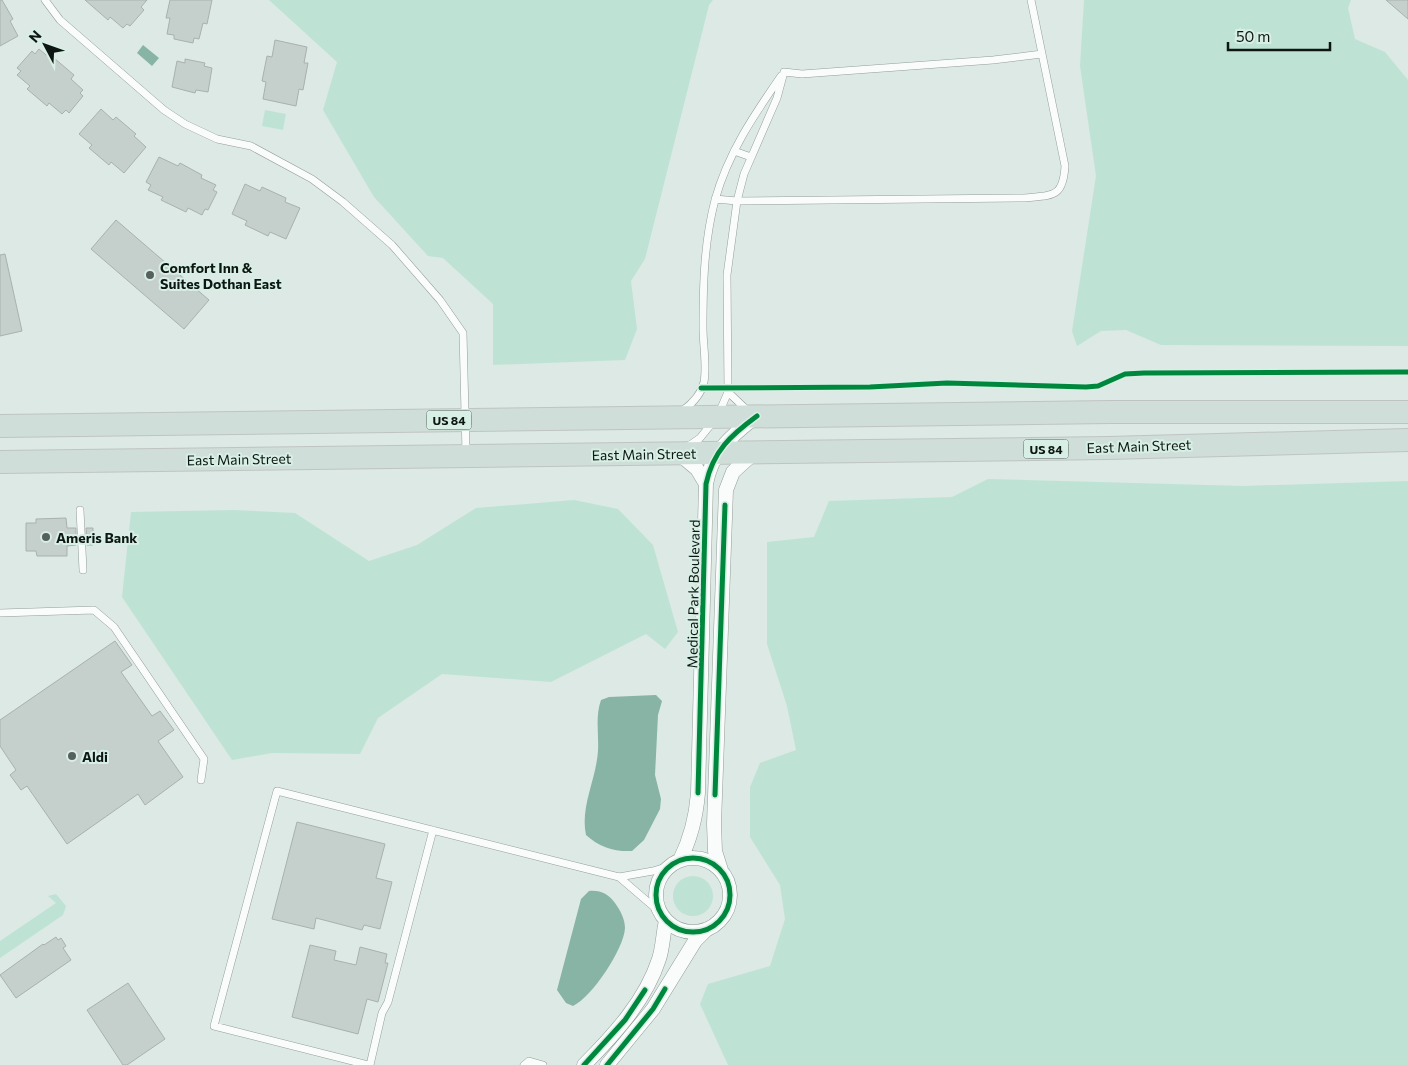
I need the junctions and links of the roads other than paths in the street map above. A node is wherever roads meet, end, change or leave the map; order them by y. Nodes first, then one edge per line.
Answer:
1 (45, 0) edge
2 (1031, 0) edge
3 (1042, 54) junction
4 (784, 72) junction
5 (734, 151) junction
6 (751, 157) junction
7 (715, 199) junction
8 (737, 201) junction
9 (728, 392) junction
10 (1408, 412) edge
11 (717, 416) junction
12 (757, 416) junction
13 (672, 417) junction
14 (466, 420) junction
15 (0, 426) edge
16 (1408, 440) edge
17 (755, 452) junction
18 (678, 453) junction
19 (717, 453) junction
20 (466, 456) junction
21 (0, 462) edge
22 (706, 484) junction
23 (80, 510) dead end
24 (82, 570) dead end
25 (0, 613) edge
26 (702, 671) junction
27 (719, 671) junction
28 (201, 780) dead end
29 (432, 830) junction
30 (676, 862) junction
31 (721, 870) junction
32 (619, 876) junction
33 (664, 917) junction
34 (708, 929) junction
35 (369, 1065) edge
36 (524, 1065) edge
37 (543, 1065) edge
38 (584, 1065) edge
39 (607, 1065) edge

1 - 14 lane
2 - 3 lane
3 - 4 lane
3 - 8 lane
4 - 5 lane
4 - 6 lane
5 - 6 lane
5 - 7 lane
6 - 8 lane
7 - 8 lane
7 - 13 lane
8 - 9 lane
9 - 11 lane
9 - 12 lane
10 - 12 highway, US 84
11 - 12 highway, US 84
11 - 13 highway, US 84
11 - 18 lane
12 - 19 street, Medical Park Boulevard
13 - 14 highway, US 84
14 - 15 highway, US 84
14 - 20 lane
16 - 17 highway, East Main Street / US 84
17 - 19 highway, East Main Street / US 84
17 - 27 street, Medical Park Boulevard
18 - 19 highway, East Main Street / US 84
18 - 20 highway, East Main Street / US 84
18 - 22 street
19 - 22 street, Medical Park Boulevard
20 - 21 highway, East Main Street / US 84
22 - 26 street, Medical Park Boulevard
23 - 24 lane
25 - 28 lane
26 - 27 lane
26 - 30 street, Medical Park Boulevard
27 - 31 street, Medical Park Boulevard
29 - 32 lane
29 - 35 lane
29 - 35 lane
30 - 31 street
30 - 32 lane
30 - 33 street
31 - 34 street
32 - 33 lane
33 - 34 street
33 - 38 street
34 - 39 street
36 - 37 lane

